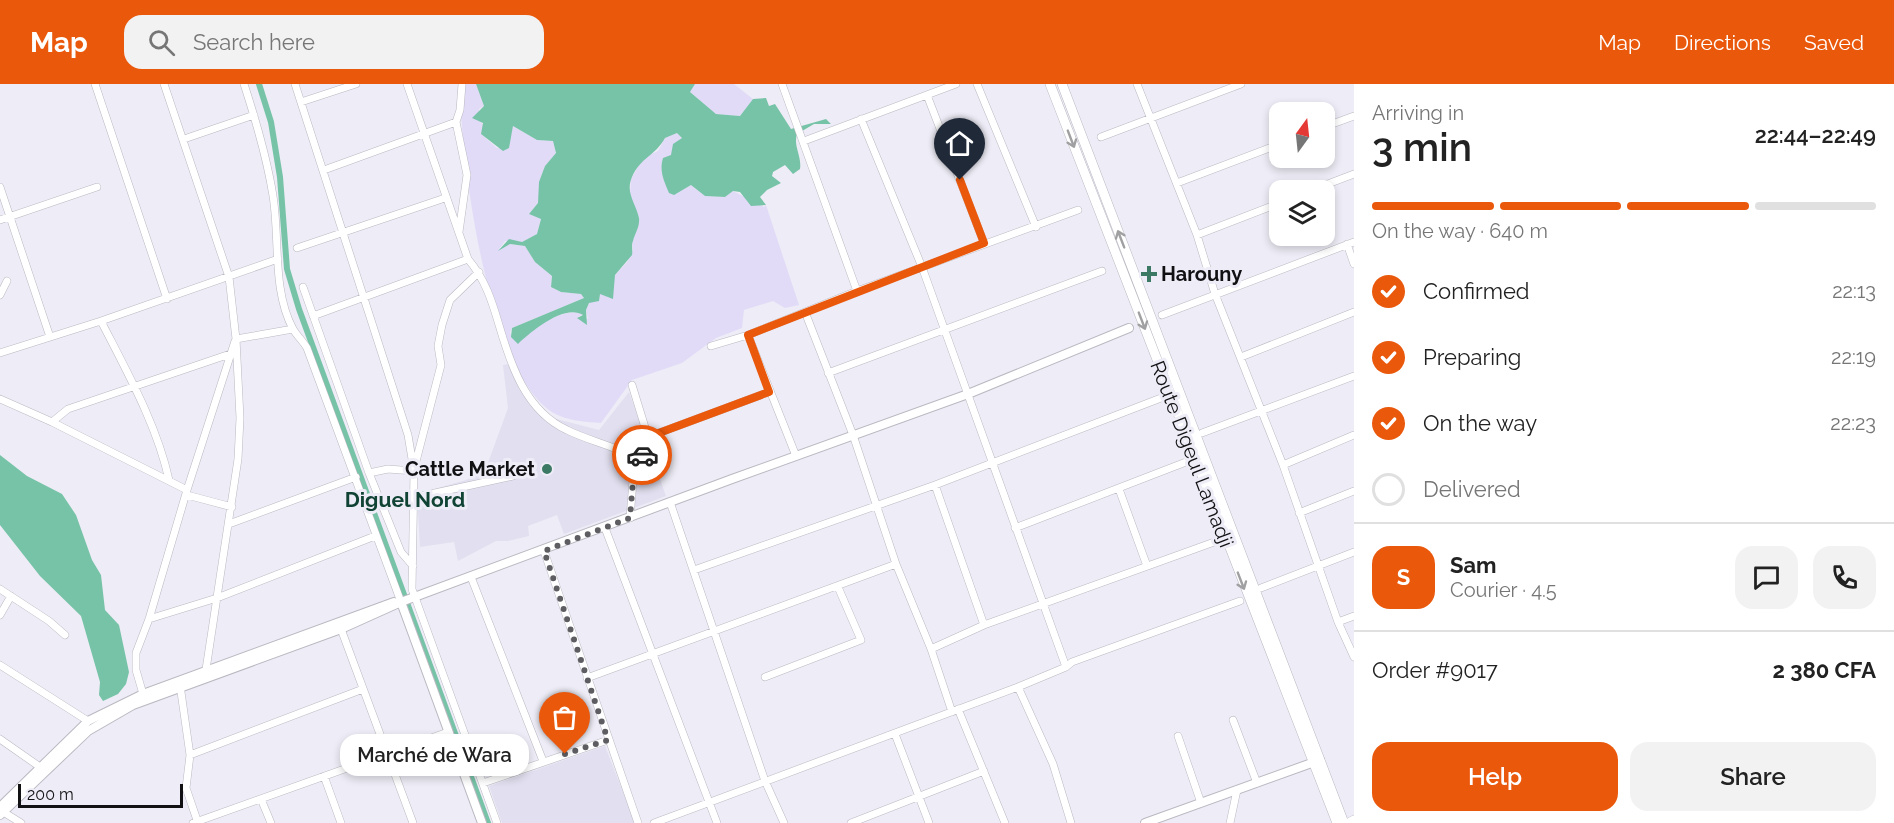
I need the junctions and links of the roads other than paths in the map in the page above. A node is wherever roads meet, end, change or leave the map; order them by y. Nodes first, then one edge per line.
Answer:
1 (95, 84) edge
2 (164, 84) edge
3 (244, 84) edge
4 (294, 84) edge
5 (356, 84) edge
6 (407, 84) edge
7 (462, 84) edge
8 (782, 84) edge
9 (956, 84) edge
10 (977, 84) edge
11 (1050, 84) edge
12 (1062, 84) edge
13 (1137, 84) edge
14 (1241, 84) edge
15 (927, 95) junction
16 (301, 102) junction
17 (254, 116) junction
18 (1354, 116) edge
19 (861, 119) junction
20 (1150, 119) junction
21 (456, 122) junction
22 (1335, 123) edge
23 (423, 135) junction
24 (1101, 137) dead end
25 (184, 139) junction
26 (804, 141) junction
27 (1269, 148) edge
28 (324, 170) junction
29 (1354, 174) edge
30 (1335, 181) edge
31 (1177, 183) junction
32 (0, 187) edge
33 (98, 188) dead end
34 (445, 198) junction
35 (1269, 207) edge
36 (1078, 210) dead end
37 (11, 217) junction
38 (0, 220) edge
39 (1036, 227) junction
40 (342, 235) junction
41 (459, 235) junction
42 (1197, 235) junction
43 (984, 243) junction
44 (1351, 243) edge
45 (297, 248) dead end
46 (278, 259) junction
47 (468, 260) junction
48 (1354, 264) edge
49 (922, 267) junction
50 (1102, 271) dead end
51 (479, 272) junction
52 (229, 277) junction
53 (7, 281) dead end
54 (303, 287) dead end
55 (857, 291) junction
56 (1215, 294) junction
57 (0, 295) edge
58 (363, 297) junction
59 (167, 298) junction
60 (804, 312) junction
61 (1354, 312) edge
62 (1162, 315) dead end
63 (313, 316) junction
64 (102, 321) junction
65 (944, 328) junction
66 (1130, 328) dead end
67 (293, 329) junction
68 (748, 335) junction
69 (50, 337) junction
70 (236, 339) junction
71 (711, 346) dead end
72 (0, 352) edge
73 (230, 354) junction
74 (1241, 357) junction
75 (828, 373) junction
76 (1354, 376) edge
77 (632, 385) dead end
78 (134, 387) junction
79 (769, 392) junction
80 (968, 394) junction
81 (1161, 398) dead end
82 (0, 399) edge
83 (1260, 411) junction
84 (52, 422) junction
85 (1202, 433) dead end
86 (853, 435) junction
87 (1354, 435) edge
88 (648, 437) junction
89 (796, 456) junction
90 (991, 462) junction
91 (1186, 462) dead end
92 (1283, 465) junction
93 (414, 471) junction
94 (369, 473) junction
95 (513, 476) dead end
96 (356, 477) junction
97 (169, 480) junction
98 (935, 485) junction
99 (1119, 489) junction
100 (1354, 491) edge
101 (187, 492) junction
102 (412, 498) junction
103 (670, 502) junction
104 (232, 507) junction
105 (876, 507) junction
106 (1299, 513) junction
107 (630, 518) junction
108 (229, 524) junction
109 (605, 528) junction
110 (1015, 528) junction
111 (375, 536) junction
112 (1216, 542) dead end
113 (544, 551) junction
114 (1354, 552) edge
115 (896, 564) junction
116 (1320, 564) junction
117 (412, 566) junction
118 (1147, 566) junction
119 (694, 570) junction
120 (471, 578) junction
121 (838, 587) junction
122 (1261, 588) dead end
123 (0, 590) edge
124 (11, 596) junction
125 (217, 598) junction
126 (408, 600) junction
127 (1240, 601) dead end
128 (1045, 603) junction
129 (0, 615) edge
130 (1354, 616) edge
131 (149, 619) junction
132 (1338, 622) junction
133 (984, 625) junction
134 (341, 629) junction
135 (715, 632) junction
136 (65, 635) dead end
137 (932, 649) junction
138 (653, 654) junction
139 (1354, 657) edge
140 (0, 665) edge
141 (1066, 667) junction
142 (205, 675) junction
143 (765, 677) dead end
144 (586, 678) junction
145 (180, 684) junction
146 (1018, 687) junction
147 (363, 689) junction
148 (142, 694) junction
149 (132, 702) junction
150 (955, 711) junction
151 (99, 719) junction
152 (1233, 720) dead end
153 (88, 721) junction
154 (448, 732) junction
155 (895, 734) junction
156 (1178, 736) dead end
157 (0, 739) edge
158 (608, 740) junction
159 (386, 753) junction
160 (190, 755) junction
161 (543, 761) junction
162 (1317, 761) junction
163 (40, 767) junction
164 (984, 771) junction
165 (324, 776) junction
166 (765, 781) junction
167 (483, 783) junction
168 (1257, 783) junction
169 (1237, 790) junction
170 (918, 796) junction
171 (261, 799) junction
172 (710, 802) junction
173 (1201, 803) junction
174 (1, 811) edge
175 (1349, 821) edge
176 (856, 822) edge
177 (21, 823) edge
178 (196, 823) edge
179 (271, 823) edge
180 (342, 823) edge
181 (413, 823) edge
182 (482, 823) edge
183 (497, 823) edge
184 (638, 823) edge
185 (654, 823) edge
186 (717, 823) edge
187 (784, 823) edge
188 (929, 823) edge
189 (1005, 823) edge
190 (1071, 823) edge
191 (1145, 823) edge
192 (1230, 823) edge
193 (1337, 823) edge

1 - 59 street
2 - 25 street
3 - 17 street
4 - 16 street
5 - 16 street
6 - 23 street
7 - 21 street
8 - 26 street
9 - 15 street
10 - 39 street
11 -> 162 main road, Route Digeul Lamadji
162 -> 12 main road
13 - 20 street
14 - 20 street
15 - 19 street
15 - 43 street
16 - 28 street
17 - 25 street
17 - 46 street
18 - 22 street
19 - 26 street
19 - 49 street
20 - 24 street
20 - 31 street
21 - 23 street
21 - 41 street
23 - 28 street
23 - 34 street
25 - 52 street
26 - 55 street
27 - 31 street
28 - 40 street
29 - 30 street
31 - 42 street
32 - 37 street
33 - 37 street
34 - 40 street
34 - 41 street
35 - 42 street
36 - 39 street
37 - 38 street
37 - 69 street
39 - 43 street
40 - 45 street
40 - 58 street
41 - 47 street
42 - 56 street
43 - 49 street
44 - 48 street
44 - 56 street
46 - 52 street
46 - 67 street
47 - 51 street
47 - 58 street
49 - 55 street
49 - 65 street
50 - 65 street
51 - 88 street
51 - 93 street
52 - 59 street
52 - 70 street
53 - 57 street
54 - 63 street
55 - 60 street
56 - 62 street
56 - 74 street
58 - 63 street
58 - 93 street
59 - 64 street
60 - 68 street
60 - 75 street
61 - 74 street
63 - 94 street
64 - 69 street
64 - 78 street
65 - 75 street
65 - 80 street
66 - 80 street
67 - 70 street
67 - 96 street
68 - 71 street
68 - 79 street
69 - 72 street
70 - 73 street
70 - 104 street
73 - 78 street
73 - 101 street
74 - 83 street
75 - 86 street
76 - 83 street
77 - 88 street
78 - 84 street
78 - 97 street
79 - 88 street
79 - 89 street
80 - 86 street
80 - 90 street
81 - 90 street
82 - 84 street
83 - 85 street
83 - 92 street
84 - 97 street
86 - 89 street
86 - 105 street
87 - 92 street
88 - 107 street
89 - 103 street
90 - 98 street
90 - 110 street
91 - 99 street
92 - 106 street
93 - 94 street
93 - 102 street
94 - 117 street
95 - 102 street
96 - 108 street
96 - 111 street
97 - 101 street
98 - 105 street
98 - 133 street
99 - 110 street
99 - 118 street
100 - 106 street
101 - 104 street
101 - 131 street
102 - 117 street
103 - 107 street
103 - 119 street
104 - 108 street
105 - 115 street
105 - 119 street
106 - 116 street
107 - 109 street
108 - 125 street
109 - 113 street
109 - 138 street
110 - 128 street
111 - 125 street
111 - 126 street
112 - 118 street
113 - 120 street
113 - 144 street
114 - 116 street
115 - 121 street
115 - 137 street
116 - 122 street
116 - 132 street
117 - 126 street
118 - 128 street
119 - 135 street
120 - 126 street
120 - 161 street
121 - 135 street
121 - 143 street
123 - 124 street
124 - 129 street
124 - 136 street
125 - 131 street
125 - 142 street
126 - 134 street
126 - 142 street
126 - 154 street
126 - 167 street
127 - 141 street
128 - 133 street
128 - 141 street
130 - 132 street
131 - 148 street
132 - 139 street
133 - 137 street
134 - 142 street
134 - 147 street
135 - 138 street
135 - 166 street
137 - 150 street
138 - 144 street
138 - 172 street
140 - 153 street
141 - 146 street
142 - 145 street
144 - 158 street
145 - 148 street
145 - 149 street
145 - 160 street
146 - 150 street
146 - 190 street
147 - 159 street
147 - 160 street
148 - 149 street
149 - 151 street
150 - 155 street
150 - 164 street
151 - 153 street
151 - 174 street
152 - 168 street
153 - 163 street
154 - 159 street
154 - 182 street
155 - 166 street
155 - 170 street
156 - 173 street
157 - 163 street
158 - 161 street
158 - 184 street
159 - 165 street
159 - 181 street
160 - 178 street
161 - 167 street
162 - 168 street
162 - 175 main road
162 - 193 main road, Route Digeul Lamadji
163 - 174 street
164 - 170 street
164 - 189 street
165 - 171 street
165 - 180 street
166 - 172 street
166 - 187 street
167 - 183 street
168 - 169 street
169 - 173 street
169 - 192 street
170 - 176 street
170 - 188 street
171 - 178 street
171 - 179 street
172 - 185 street
172 - 186 street
173 - 191 street
174 - 177 street

